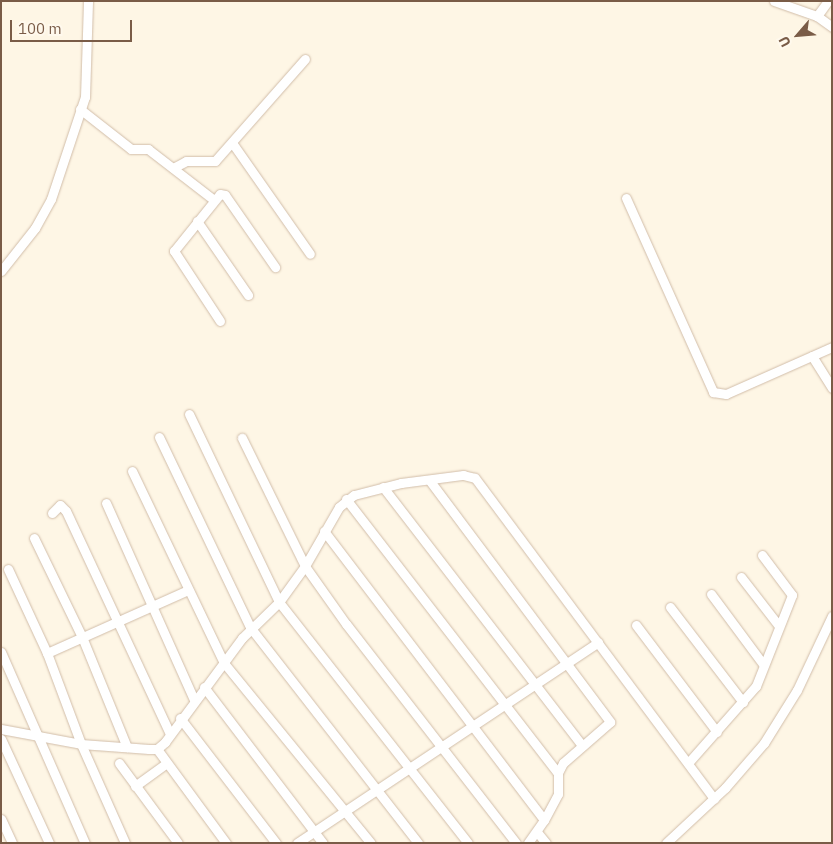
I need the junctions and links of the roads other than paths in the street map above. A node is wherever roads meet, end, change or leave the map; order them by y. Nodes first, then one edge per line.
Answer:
1 (88, 1) edge
2 (828, 1) edge
3 (781, 2) edge
4 (817, 16) junction
5 (832, 27) edge
6 (305, 59) dead end
7 (80, 109) junction
8 (233, 144) junction
9 (173, 168) junction
10 (626, 198) dead end
11 (214, 200) junction
12 (197, 221) junction
13 (310, 254) dead end
14 (275, 266) dead end
15 (1, 271) edge
16 (248, 295) dead end
17 (220, 321) dead end
18 (832, 348) edge
19 (812, 356) junction
20 (832, 388) edge
21 (189, 414) dead end
22 (159, 437) dead end
23 (242, 438) dead end
24 (132, 471) dead end
25 (430, 482) junction
26 (383, 488) junction
27 (346, 499) junction
28 (106, 503) dead end
29 (52, 513) dead end
30 (324, 531) junction
31 (34, 538) dead end
32 (762, 555) dead end
33 (305, 566) junction
34 (8, 569) dead end
35 (741, 577) dead end
36 (188, 590) junction
37 (711, 594) dead end
38 (279, 602) junction
39 (152, 605) junction
40 (670, 607) dead end
41 (832, 616) edge
42 (119, 620) junction
43 (636, 625) dead end
44 (779, 626) junction
45 (250, 627) junction
46 (82, 637) junction
47 (598, 642) junction
48 (1, 652) edge
49 (47, 653) junction
50 (224, 663) junction
51 (565, 664) junction
52 (763, 664) junction
53 (534, 685) junction
54 (204, 687) junction
55 (194, 700) junction
56 (743, 702) junction
57 (503, 706) junction
58 (180, 718) junction
59 (472, 727) junction
60 (1, 729) edge
61 (717, 732) junction
62 (37, 734) junction
63 (170, 734) junction
64 (1, 739) edge
65 (81, 744) junction
66 (582, 745) junction
67 (126, 747) junction
68 (441, 747) junction
69 (156, 749) junction
70 (119, 763) dead end
71 (167, 763) junction
72 (688, 763) junction
73 (409, 769) junction
74 (558, 773) junction
75 (135, 786) junction
76 (378, 790) junction
77 (714, 799) junction
78 (346, 811) junction
79 (1, 819) edge
80 (544, 820) junction
81 (314, 832) junction
82 (537, 832) junction
83 (125, 841) edge
84 (12, 843) edge
85 (49, 843) edge
86 (85, 843) edge
87 (178, 843) edge
88 (226, 843) edge
89 (276, 843) edge
90 (297, 843) edge
91 (323, 843) edge
92 (370, 843) edge
93 (418, 843) edge
94 (468, 843) edge
95 (516, 843) edge
96 (528, 843) edge
97 (546, 843) edge
98 (666, 843) edge

1 - 7 street
2 - 4 street
3 - 4 street
4 - 5 street
6 - 8 street
7 - 9 street
7 - 15 street
8 - 9 street
8 - 13 street
9 - 11 street
10 - 19 street
11 - 12 street
11 - 14 street
12 - 16 street
12 - 17 street
18 - 19 street
19 - 20 street
21 - 38 street
22 - 45 street
23 - 33 street
24 - 36 street
25 - 26 street
25 - 47 street
25 - 51 street
26 - 27 street
26 - 53 street
27 - 30 street
27 - 57 street
28 - 39 street
29 - 42 street
30 - 33 street
30 - 59 street
31 - 46 street
32 - 44 street
33 - 38 street
33 - 68 street
34 - 49 street
35 - 44 street
36 - 39 street
36 - 50 street
37 - 52 street
38 - 45 street
38 - 73 street
39 - 42 street
39 - 55 street
40 - 56 street
41 - 77 street
42 - 46 street
42 - 63 street
43 - 61 street
44 - 52 street
45 - 50 street
45 - 76 street
46 - 49 street
46 - 67 street
47 - 51 street
47 - 72 street
48 - 62 street
49 - 65 street
50 - 54 street
50 - 78 street
51 - 53 street
51 - 66 street
52 - 56 street
53 - 57 street
53 - 66 street
54 - 55 street
54 - 81 street
55 - 58 street
56 - 61 street
57 - 59 street
57 - 74 street
58 - 63 street
58 - 89 street
59 - 68 street
59 - 80 street
60 - 62 street
61 - 72 street
62 - 65 street
62 - 86 street
63 - 69 street
64 - 85 street
65 - 67 street
65 - 83 street
66 - 74 street
67 - 69 street
68 - 73 street
68 - 95 street
69 - 71 street
70 - 75 street
71 - 75 street
71 - 88 street
72 - 77 street
73 - 76 street
73 - 94 street
74 - 80 street
75 - 87 street
76 - 78 street
76 - 93 street
77 - 98 street
78 - 81 street
78 - 92 street
79 - 84 street
80 - 82 street
81 - 90 street
81 - 91 street
82 - 96 street
82 - 97 street

